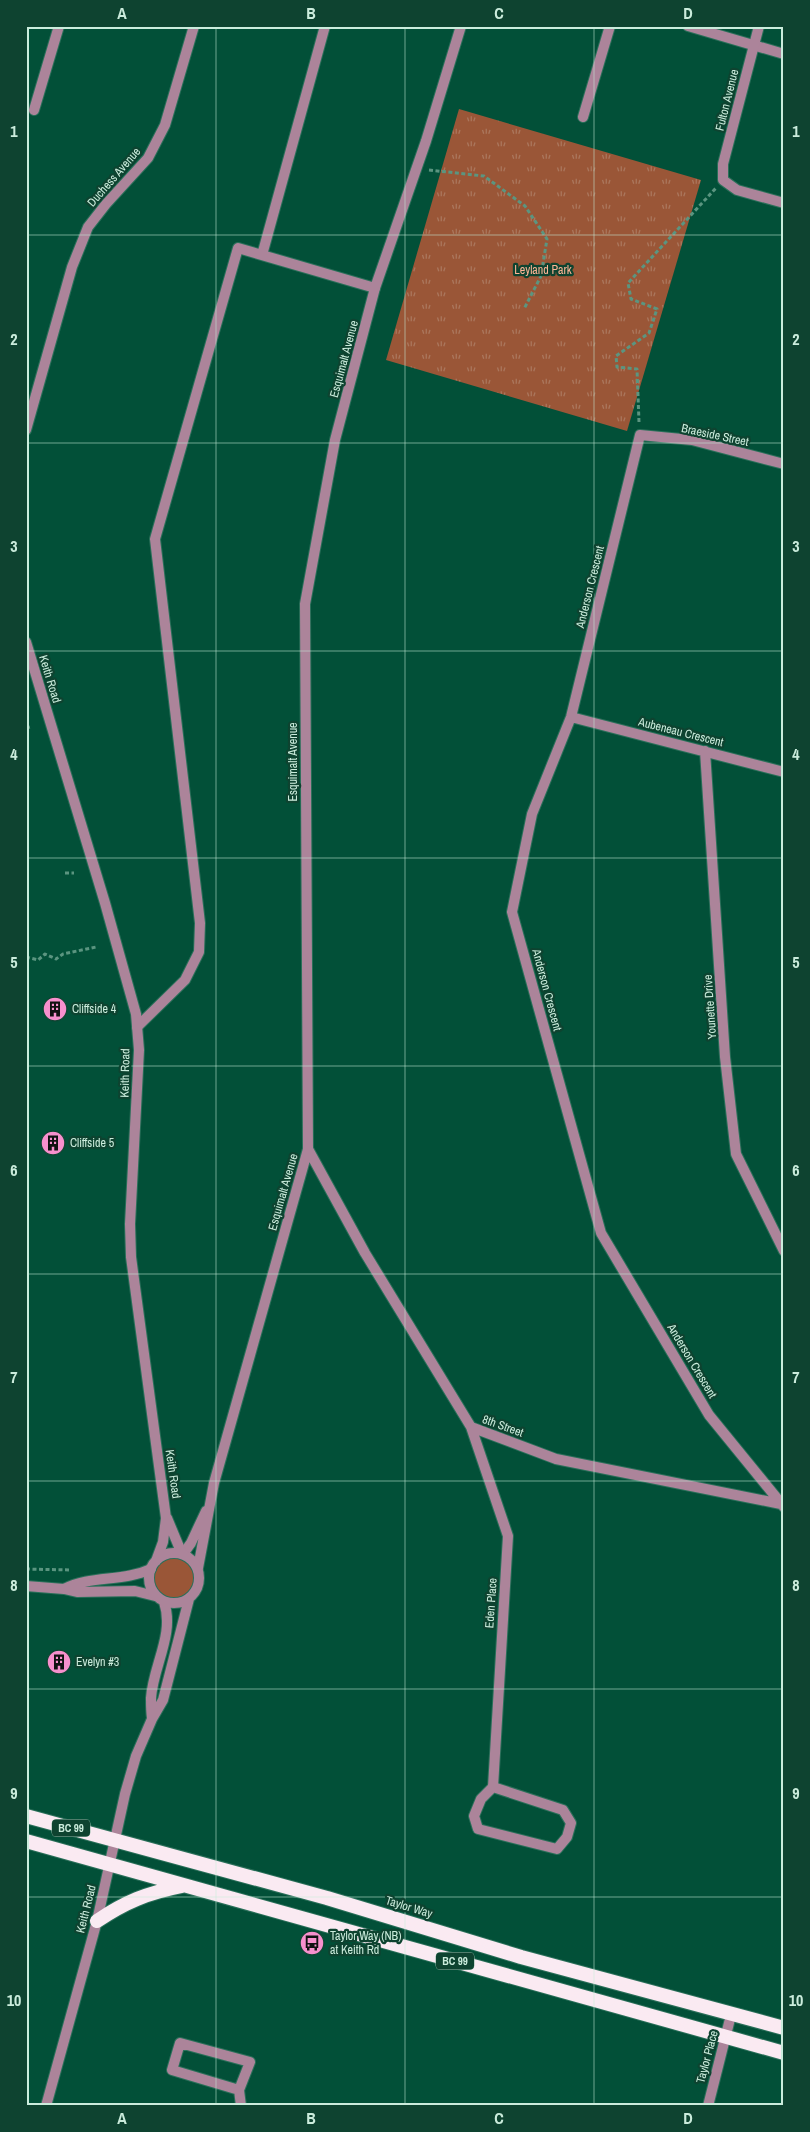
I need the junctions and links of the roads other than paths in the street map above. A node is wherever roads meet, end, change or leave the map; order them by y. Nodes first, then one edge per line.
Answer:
1 (59, 26) edge
2 (194, 26) edge
3 (325, 26) edge
4 (461, 26) edge
5 (610, 26) edge
6 (688, 26) edge
7 (760, 26) edge
8 (754, 46) junction
9 (784, 54) edge
10 (34, 110) dead end
11 (583, 117) dead end
12 (784, 203) edge
13 (262, 255) junction
14 (375, 288) junction
15 (26, 430) edge
16 (640, 435) joint
17 (784, 464) edge
18 (26, 642) edge
19 (571, 717) junction
20 (705, 751) junction
21 (784, 772) edge
22 (137, 1027) junction
23 (308, 1150) junction
24 (784, 1251) edge
25 (471, 1427) junction
26 (209, 1506) junction
27 (782, 1506) edge
28 (166, 1518) junction
29 (183, 1554) junction
30 (153, 1565) junction
31 (198, 1568) junction
32 (26, 1586) edge
33 (64, 1589) junction
34 (160, 1599) junction
35 (189, 1600) junction
36 (152, 1719) junction
37 (493, 1787) junction
38 (26, 1816) edge
39 (115, 1840) junction
40 (26, 1842) edge
41 (110, 1864) junction
42 (185, 1886) junction
43 (97, 1921) junction
44 (731, 2015) junction
45 (784, 2028) edge
46 (726, 2037) junction
47 (784, 2053) edge
48 (240, 2090) junction
49 (46, 2106) edge
50 (241, 2106) edge
51 (708, 2106) edge

1 - 10 street
2 - 15 street, Duchess Avenue
3 - 13 street
4 - 14 street, Esquimalt Avenue
5 - 11 street
6 - 8 street
7 - 8 street, Fulton Avenue
8 - 9 street
8 - 12 street, Fulton Avenue
13 - 14 street
13 - 22 street
14 - 23 street, Esquimalt Avenue
16 - 17 street, Braeside Street
16 - 19 street, Anderson Crescent
18 - 22 street, Keith Road
19 - 20 street, Aubeneau Crescent
19 - 27 street, Anderson Crescent
20 - 21 street, Aubeneau Crescent
20 - 24 street, Younette Drive
22 - 28 street, Keith Road
23 - 25 street, 8th Street
23 - 26 street, Esquimalt Avenue
25 - 27 street, 8th Street
25 - 37 street, Eden Place
26 - 29 street, Esquimalt Avenue
26 - 31 street, Esquimalt Avenue
28 - 29 street, Keith Road
28 - 30 street, Keith Road
29 - 30 street
29 - 31 street
30 - 33 street
30 - 34 street
31 - 35 street
32 - 33 street
33 - 34 street
34 - 35 street
34 - 36 street, Keith Road
35 - 36 street, Keith Road
36 - 39 street, Keith Road
37 - 37 street
38 - 39 highway, Taylor Way / BC 99
39 - 41 street, Keith Road
39 - 44 highway, Taylor Way / BC 99
40 - 41 highway, BC 99
41 - 42 highway, BC 99
41 - 43 street, Keith Road
42 - 43 highway
42 - 46 highway, BC 99
43 - 49 street, Keith Road
44 - 45 highway, Taylor Way / BC 99
44 - 46 street, Taylor Place
46 - 47 highway, BC 99
46 - 51 street, Taylor Place
48 - 48 street
48 - 50 street

